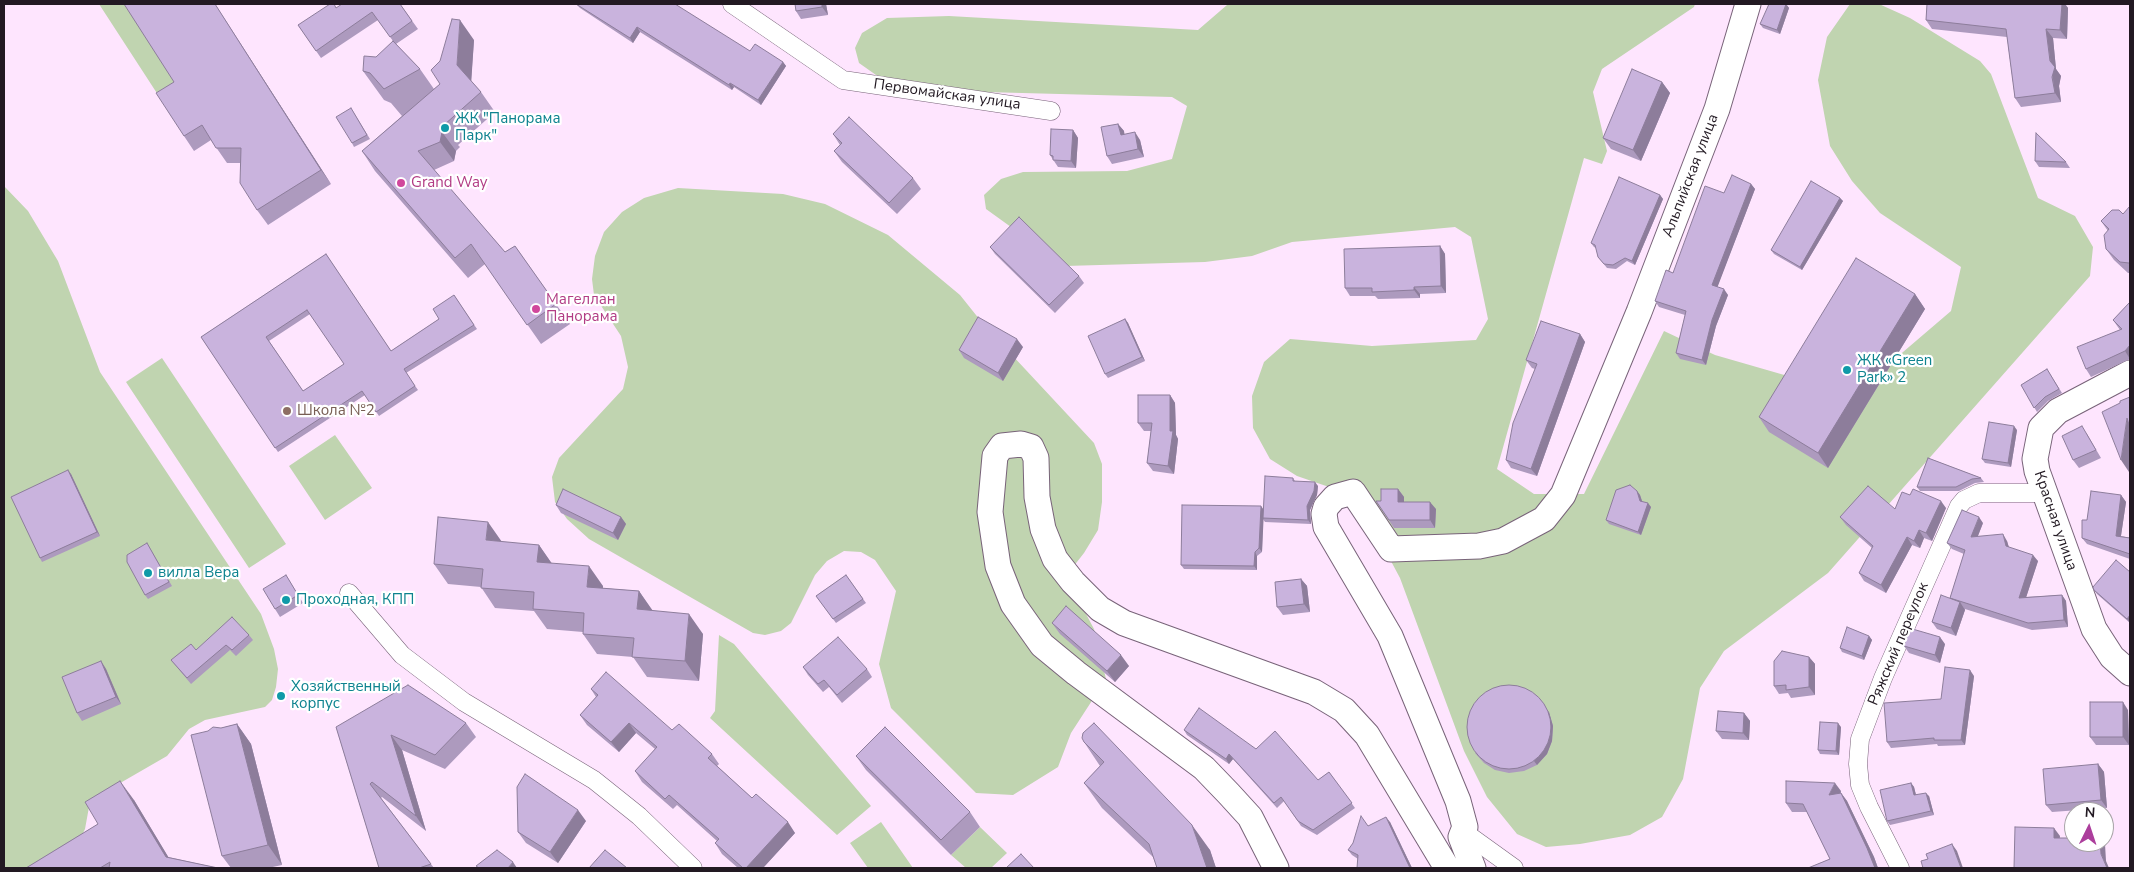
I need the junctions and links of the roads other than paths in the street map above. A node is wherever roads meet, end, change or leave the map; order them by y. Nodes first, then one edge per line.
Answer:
1 (732, 4) edge
2 (1748, 4) edge
3 (1051, 111) dead end
4 (2130, 373) edge
5 (2045, 493) junction
6 (349, 593) dead end
7 (2130, 673) edge
8 (1464, 832) junction
9 (693, 868) edge
10 (1276, 868) edge
11 (1447, 868) edge
12 (1474, 868) edge
13 (1514, 868) edge
14 (1900, 868) edge

1 - 3 street, Первомайская улица
2 - 8 street, Альпийская улица
4 - 5 street, Красная улица
5 - 7 street, Красная улица
5 - 14 street, Ряжский переулок
6 - 9 street
8 - 12 street
8 - 13 street
10 - 11 street

